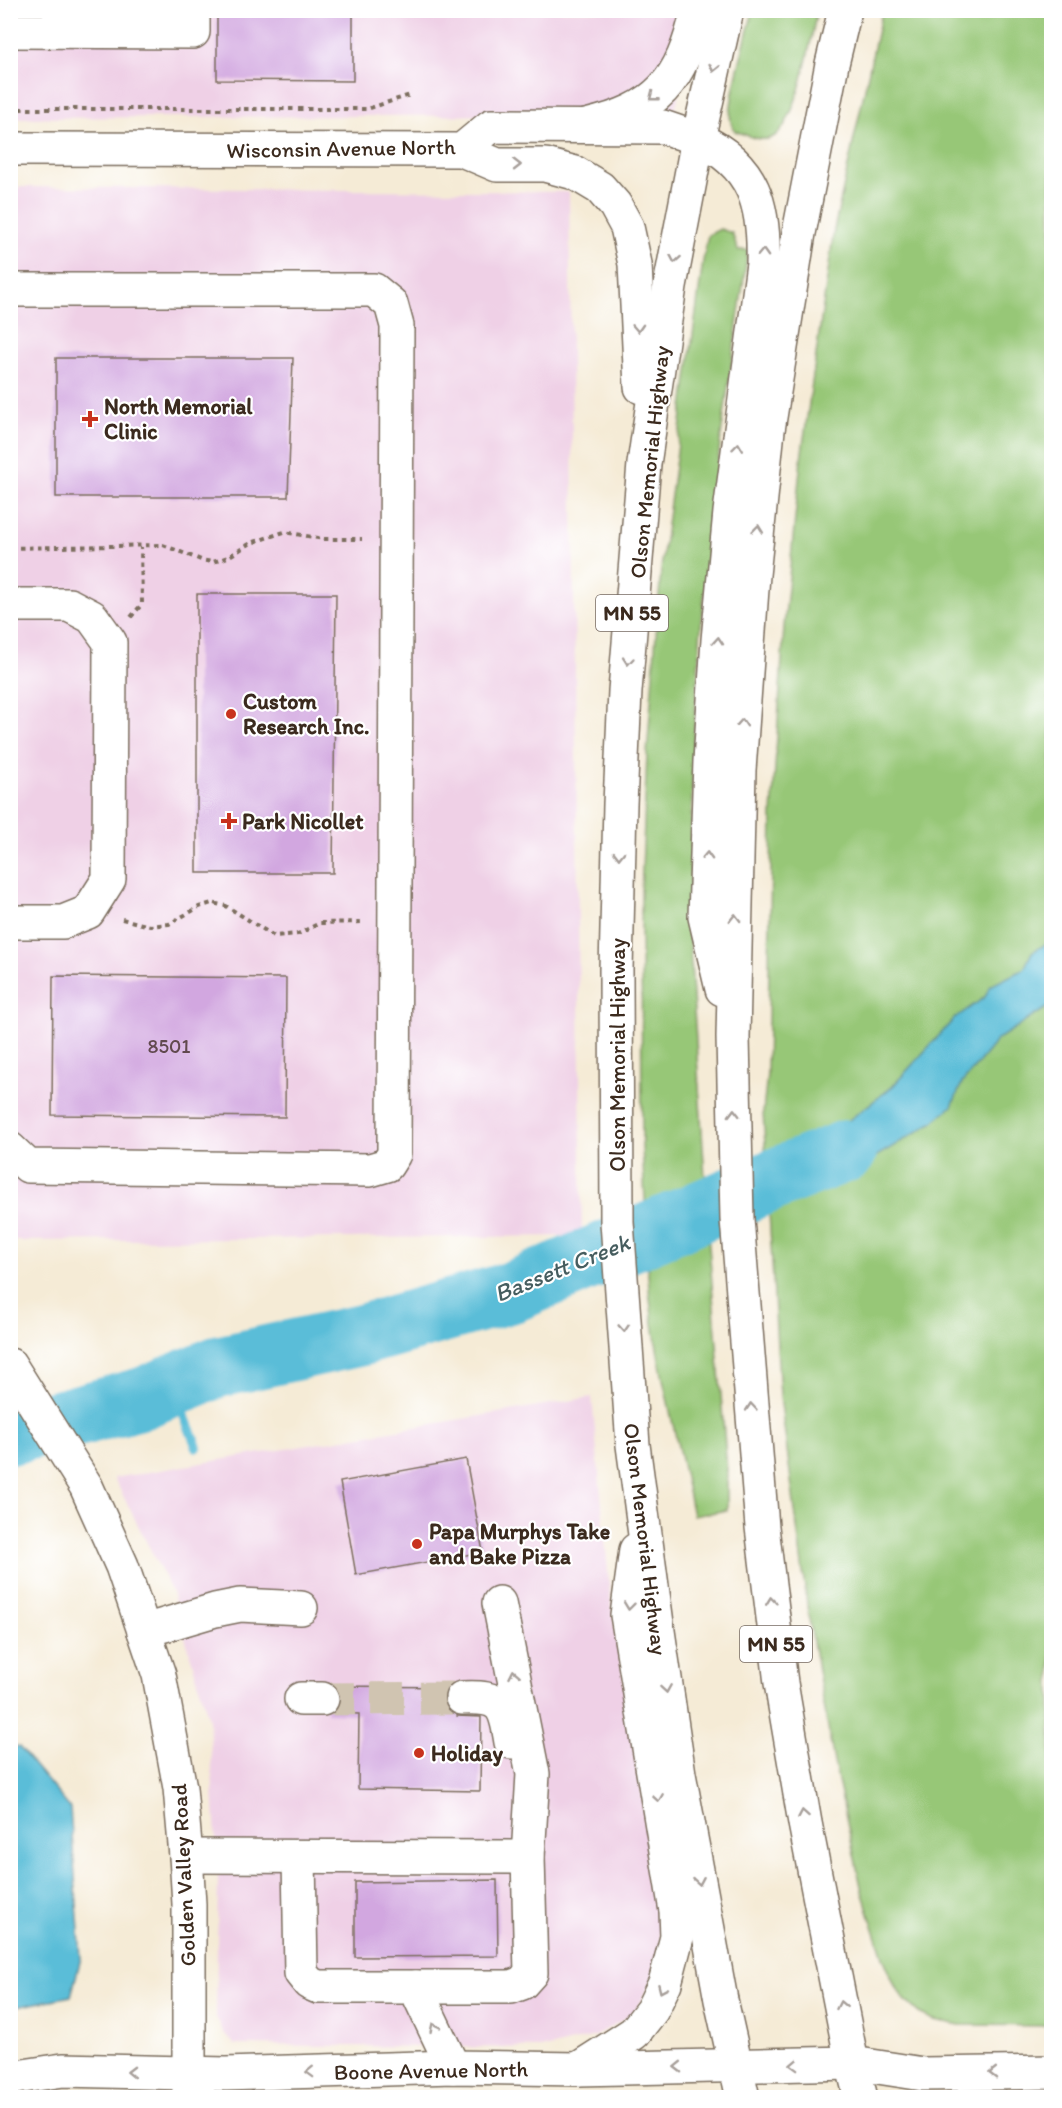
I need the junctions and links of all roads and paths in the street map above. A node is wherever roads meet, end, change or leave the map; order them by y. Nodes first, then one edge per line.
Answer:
1 (193, 10) edge
2 (698, 10) edge
3 (727, 10) edge
4 (845, 10) edge
5 (10, 31) edge
6 (410, 95) dead end
7 (10, 109) edge
8 (586, 126) junction
9 (698, 140) junction
10 (10, 149) edge
11 (462, 150) junction
12 (10, 290) edge
13 (644, 464) junction
14 (396, 538) junction
15 (141, 546) junction
16 (10, 548) edge
17 (10, 605) edge
18 (110, 642) junction
19 (88, 912) junction
20 (395, 921) junction
21 (10, 922) edge
22 (733, 1037) junction
23 (10, 1149) edge
24 (11, 1366) edge
25 (642, 1506) junction
26 (499, 1603) dead end
27 (301, 1608) dead end
28 (144, 1631) junction
29 (462, 1698) tunnel mouth
30 (529, 1841) junction
31 (186, 1856) junction
32 (299, 1857) junction
33 (415, 1987) junction
34 (852, 2063) junction
35 (453, 2067) junction
36 (578, 2069) junction
37 (1052, 2073) edge
38 (10, 2078) edge
39 (740, 2082) edge
40 (189, 2086) edge
41 (861, 2097) edge

1 - 5 main road
2 -> 8 main road
3 -> 9 main road, Olson Memorial Highway / MN 55
22 -> 4 main road, MN 55
6 - 7 path
8 - 9 main road, Wisconsin Avenue North
8 - 11 main road, Wisconsin Avenue North
9 -> 13 main road, Olson Memorial Highway / MN 55
22 -> 9 main road, Wisconsin Avenue North
10 - 11 main road, Wisconsin Avenue North
11 -> 13 main road
12 - 14 main road
13 -> 25 main road, Olson Memorial Highway / MN 55
14 - 15 path
14 - 20 main road
15 - 16 path
15 - 18 path
17 - 18 main road
18 - 19 main road
19 - 20 path
19 - 21 main road
20 - 23 main road
34 -> 22 main road, MN 55
24 - 28 main road, Golden Valley Road
25 -> 36 main road
25 -> 39 main road, Olson Memorial Highway / MN 55
30 -> 26 main road
27 - 28 main road
28 - 31 main road, Golden Valley Road
29 - 30 main road
30 - 32 main road
30 - 33 main road
31 - 32 main road
31 - 40 main road, Golden Valley Road
32 - 33 main road
35 -> 33 main road
37 -> 34 main road, Boone Avenue North
34 -> 39 main road, Boone Avenue North
34 - 41 main road, MN 55
35 - 36 main road, Boone Avenue North
35 -> 40 main road, Boone Avenue North
39 -> 36 main road, Boone Avenue North
40 -> 38 main road, Boone Avenue North

